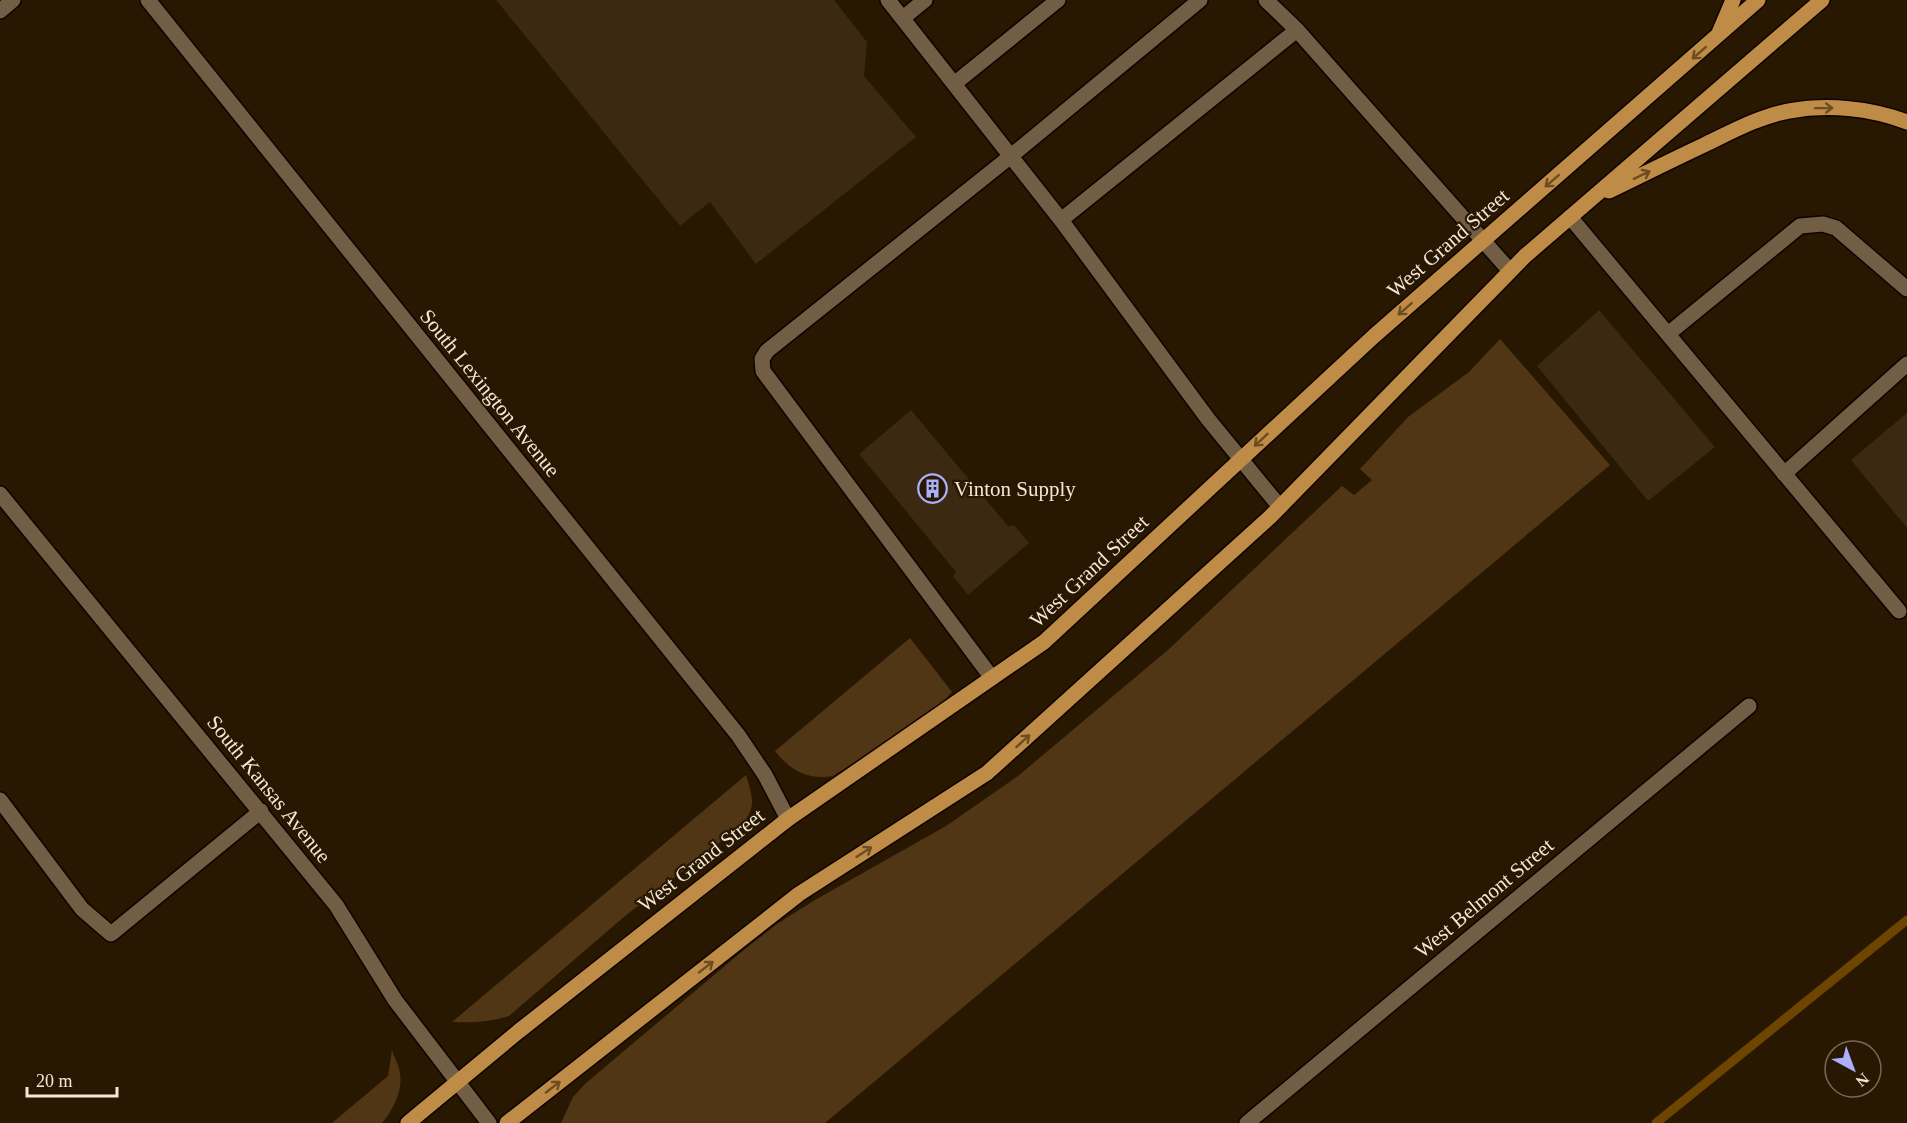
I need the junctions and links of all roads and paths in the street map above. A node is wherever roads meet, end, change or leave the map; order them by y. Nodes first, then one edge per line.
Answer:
1 (13, 0) edge
2 (148, 0) edge
3 (888, 0) edge
4 (926, 0) edge
5 (1058, 0) edge
6 (1200, 0) edge
7 (1266, 0) edge
8 (1733, 0) edge
9 (1758, 0) edge
10 (1822, 0) edge
11 (0, 10) edge
12 (903, 18) junction
13 (1297, 30) junction
14 (1716, 38) junction
15 (954, 84) junction
16 (1907, 122) edge
17 (1011, 156) junction
18 (1590, 200) junction
19 (1570, 217) junction
20 (1061, 220) junction
21 (1483, 240) junction
22 (1510, 271) junction
23 (1907, 289) edge
24 (1668, 334) junction
25 (1907, 364) edge
26 (1240, 460) junction
27 (1784, 474) junction
28 (0, 494) edge
29 (1280, 507) junction
30 (1899, 611) dead end
31 (992, 678) junction
32 (1749, 706) dead end
33 (0, 800) edge
34 (261, 811) junction
35 (788, 819) junction
36 (456, 1082) junction
37 (408, 1123) edge
38 (489, 1123) edge
39 (507, 1123) edge
40 (1246, 1123) edge

1 - 11 street
2 - 35 street, South Lexington Avenue
3 - 12 street
4 - 12 street
5 - 15 street
6 - 17 street
7 - 13 street
8 - 14 main road
9 - 14 main road, West Grand Street
10 - 18 main road
12 - 15 street
13 - 20 street
13 - 21 street
14 -> 21 main road, West Grand Street
15 - 17 street
18 -> 16 main road
17 - 20 street
17 - 31 street
18 - 19 main road
19 - 22 main road
19 - 24 street
20 - 26 street
21 - 22 street
21 -> 26 main road, West Grand Street
22 - 29 main road
23 - 24 street
24 - 27 street
25 - 27 street
26 - 29 street
26 - 31 main road, West Grand Street
27 - 30 street
28 - 34 street, South Kansas Avenue
39 -> 29 main road
31 - 35 main road, West Grand Street
32 - 40 street, West Belmont Street
33 - 34 street
34 - 36 street, South Kansas Avenue
35 - 36 main road, West Grand Street
36 - 37 main road, West Grand Street
36 - 38 street, South Kansas Avenue

